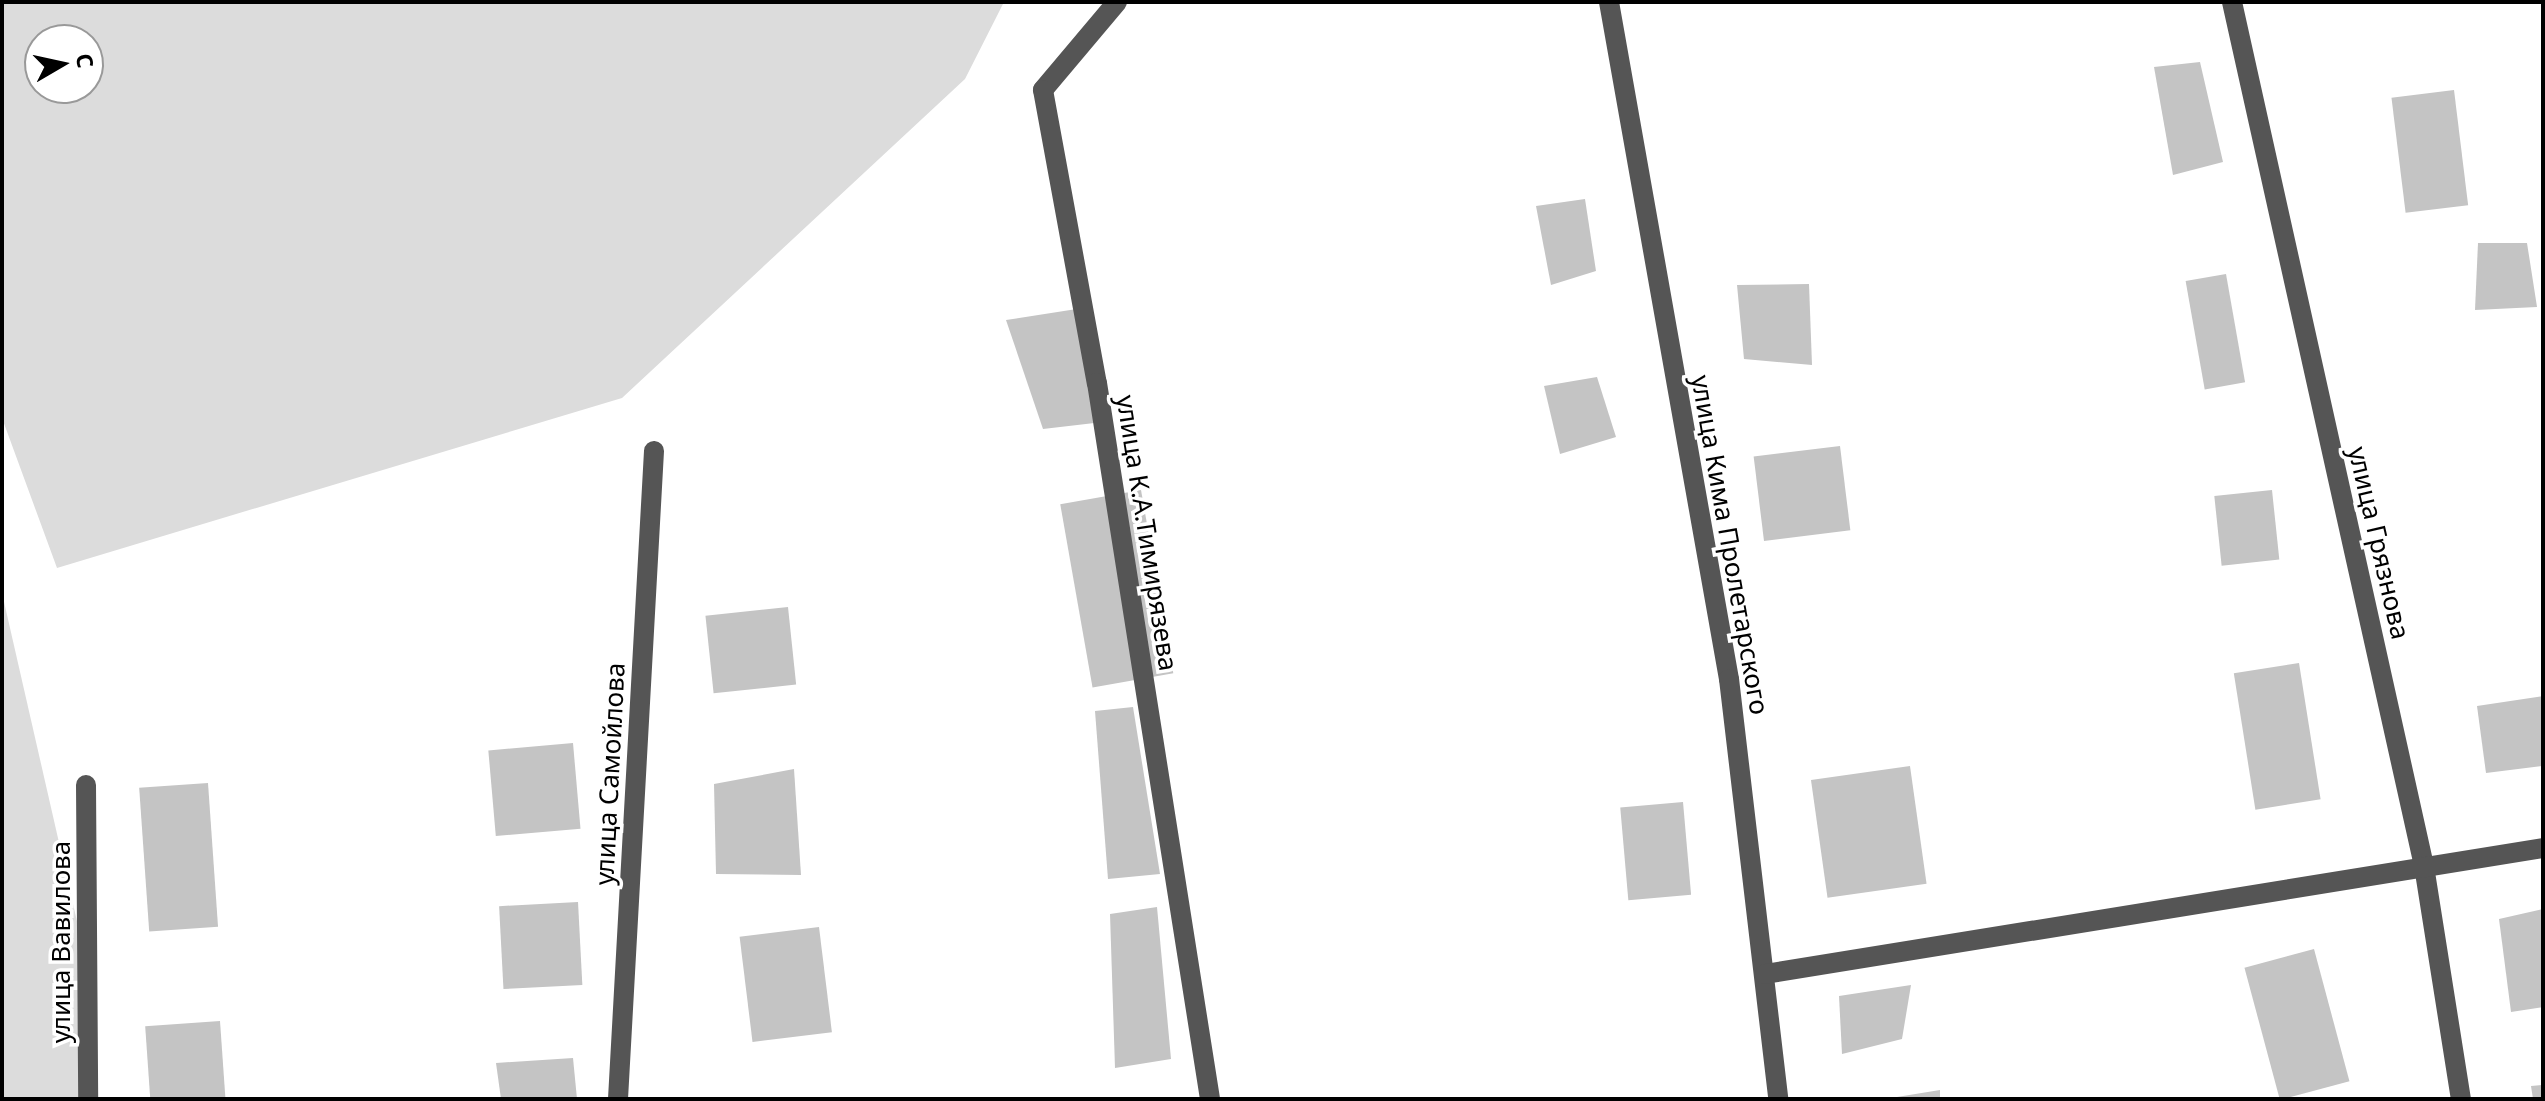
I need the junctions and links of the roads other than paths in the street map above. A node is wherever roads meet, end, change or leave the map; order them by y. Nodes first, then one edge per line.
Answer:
1 (1117, 2) edge
2 (1609, 2) edge
3 (2232, 2) edge
4 (654, 451) dead end
5 (86, 785) dead end
6 (2543, 848) edge
7 (2424, 866) junction
8 (1765, 974) junction
9 (88, 1099) edge
10 (618, 1099) edge
11 (1210, 1099) edge
12 (1778, 1099) edge
13 (2461, 1099) edge

1 - 11 street, улица К.А.Тимирязева
2 - 8 street, улица Кима Пролетарского
3 - 7 street, улица Грязнова
4 - 10 street, улица Самойлова
5 - 9 street, улица Вавилова
6 - 7 street
7 - 8 street
7 - 13 street, улица Грязнова
8 - 12 street, улица Кима Пролетарского

